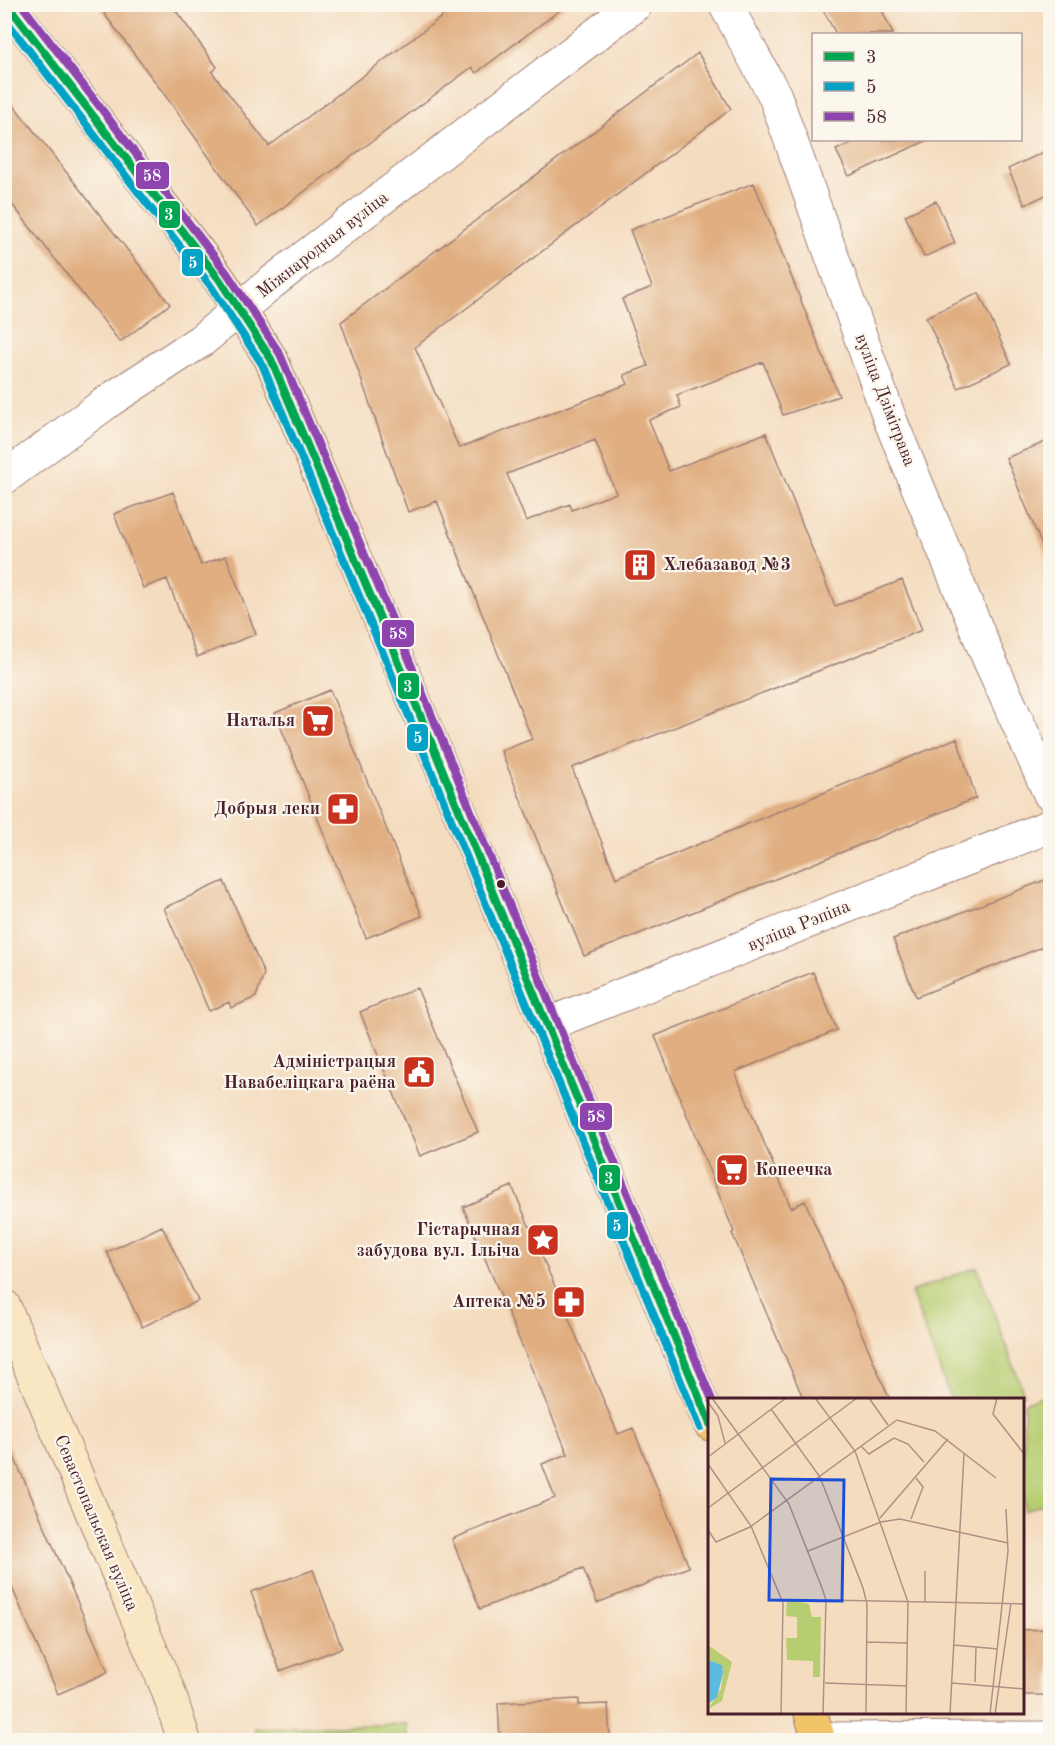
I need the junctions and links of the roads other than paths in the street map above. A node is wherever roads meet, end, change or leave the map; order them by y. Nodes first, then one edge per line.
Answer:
1 (7, 4) edge
2 (636, 4) edge
3 (725, 4) edge
4 (240, 310) junction
5 (4, 478) edge
6 (1050, 794) edge
7 (1050, 826) edge
8 (546, 1024) junction
9 (4, 1306) edge
10 (708, 1419) edge
11 (816, 1731) edge
12 (1050, 1738) edge
13 (184, 1740) edge

1 - 4 main road
2 - 4 street, Міжнародная вуліца
3 - 6 street, вуліца Дзімітрава
4 - 5 street, Міжнародная вуліца
4 - 8 main road
7 - 8 street, вуліца Рэпіна
8 - 10 main road
9 - 13 street, Севастопальская вуліца
11 - 12 street

